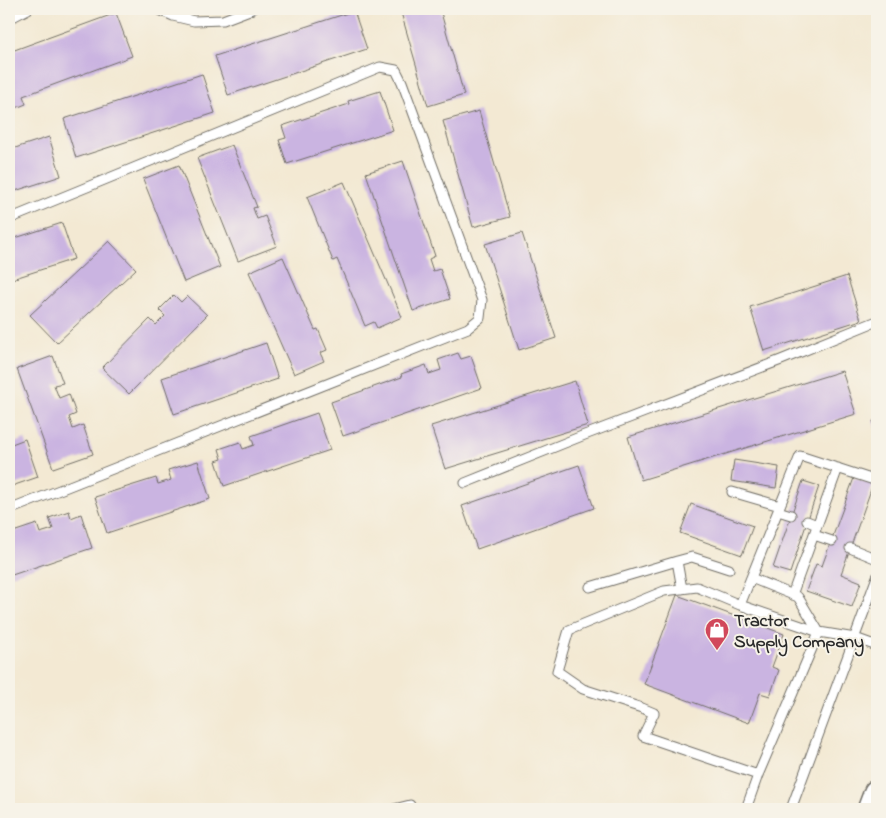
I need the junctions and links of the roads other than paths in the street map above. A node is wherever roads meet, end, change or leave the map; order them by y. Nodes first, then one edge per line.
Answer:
1 (28, 9) edge
2 (157, 9) edge
3 (252, 9) edge
4 (9, 19) edge
5 (9, 219) edge
6 (877, 321) edge
7 (838, 468) junction
8 (877, 481) edge
9 (465, 482) dead end
10 (732, 492) dead end
11 (779, 509) junction
12 (9, 510) edge
13 (791, 515) dead end
14 (807, 521) dead end
15 (817, 525) junction
16 (814, 535) junction
17 (832, 541) dead end
18 (850, 548) dead end
19 (877, 558) edge
20 (677, 561) junction
21 (729, 569) dead end
22 (877, 577) edge
23 (751, 578) junction
24 (590, 586) dead end
25 (682, 589) junction
26 (792, 595) junction
27 (740, 605) junction
28 (820, 632) junction
29 (855, 638) junction
30 (877, 646) edge
31 (758, 775) junction
32 (877, 793) edge
33 (394, 809) edge
34 (411, 809) edge
35 (746, 809) edge
36 (791, 809) edge
37 (871, 809) edge

1 - 4 lane
2 - 3 lane
5 - 12 lane
6 - 9 lane
7 - 8 lane
7 - 11 lane
7 - 15 lane
10 - 11 lane
11 - 13 lane
11 - 23 lane
14 - 15 lane
15 - 16 lane
16 - 17 lane
16 - 26 lane
18 - 19 lane
20 - 21 lane
20 - 24 lane
20 - 25 lane
22 - 29 lane
23 - 26 lane
23 - 27 lane
25 - 27 lane
25 - 31 lane
26 - 28 lane
27 - 28 lane
28 - 29 lane
28 - 31 lane
29 - 30 lane
29 - 36 lane
31 - 35 lane
32 - 37 main road
33 - 34 lane

